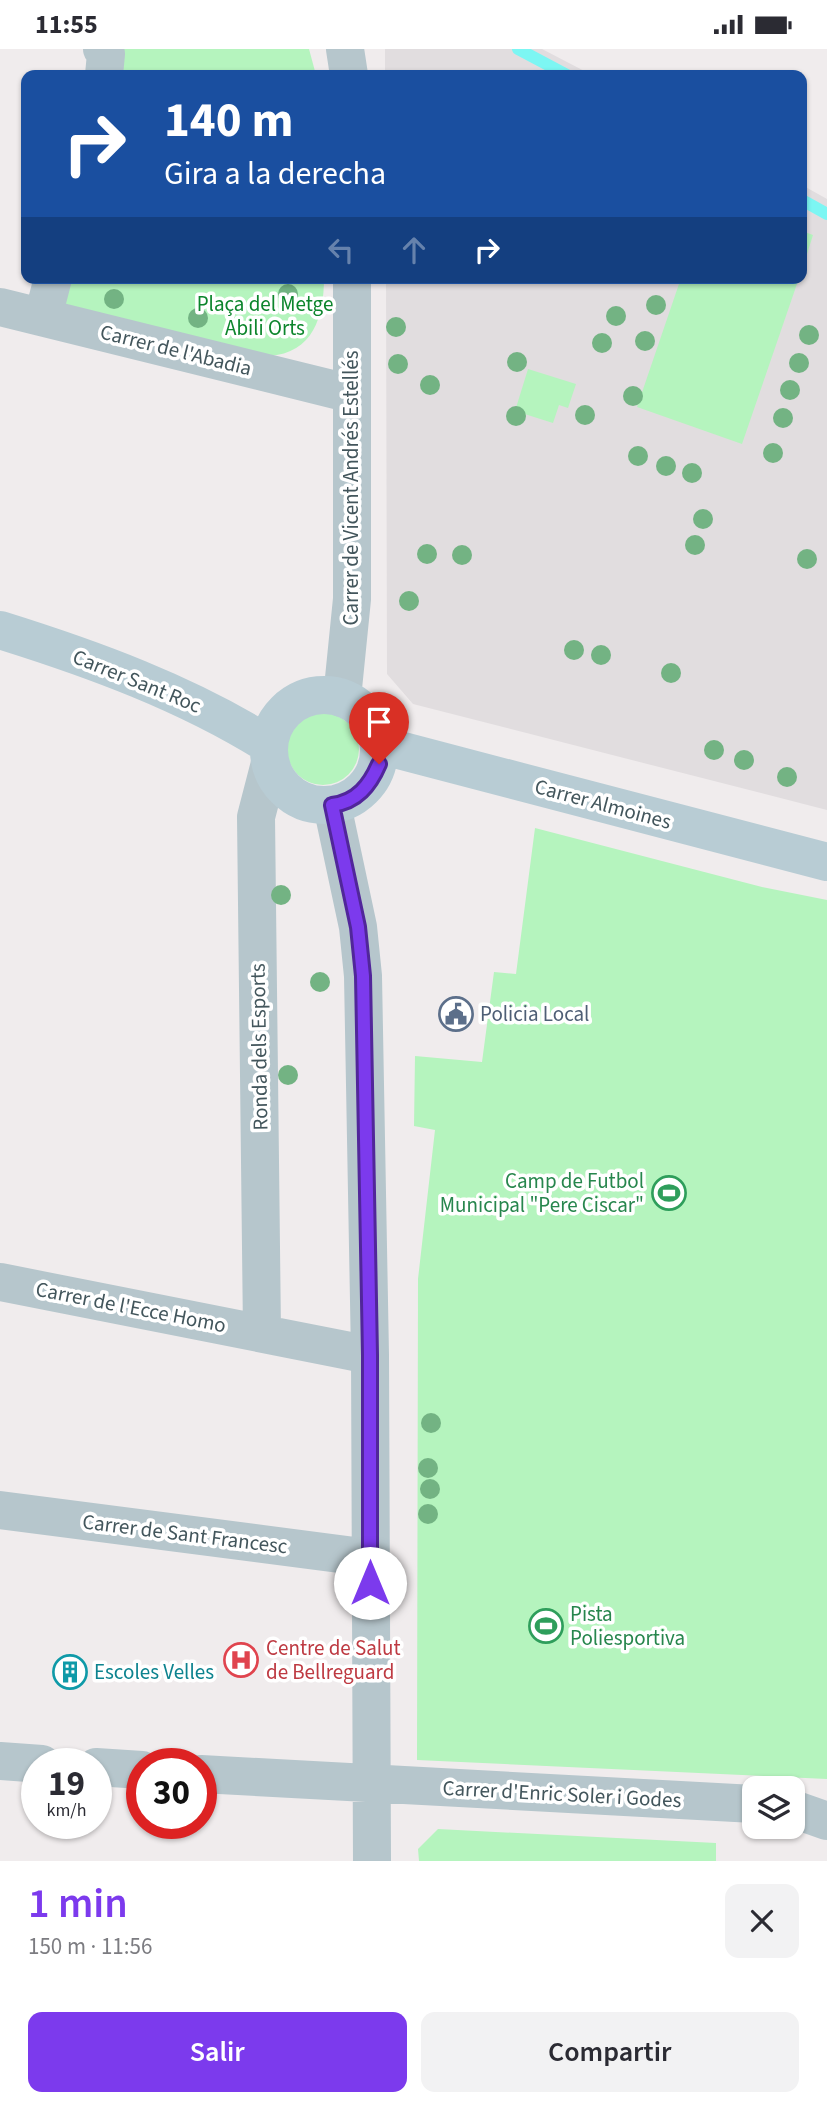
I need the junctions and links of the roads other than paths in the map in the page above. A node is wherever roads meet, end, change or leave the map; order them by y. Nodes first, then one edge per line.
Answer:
1 (345, 49) edge
2 (348, 70) edge
3 (51, 284) edge
4 (352, 284) edge
5 (0, 307) edge
6 (43, 317) junction
7 (352, 394) junction
8 (0, 630) edge
9 (342, 698) junction
10 (380, 745) junction
11 (269, 754) junction
12 (332, 805) junction
13 (827, 862) edge
14 (0, 1282) edge
15 (262, 1333) junction
16 (370, 1355) junction
17 (0, 1510) edge
18 (370, 1557) junction
19 (0, 1761) edge
20 (21, 1762) edge
21 (217, 1775) edge
22 (371, 1784) junction
23 (742, 1803) edge
24 (805, 1813) edge
25 (827, 1821) edge
26 (372, 1861) edge

1 - 2 street
3 - 6 street
4 - 7 street, Carrer de Vicent Andrés Estellés
5 - 6 street, Carrer de l'Abadia
6 - 7 street, Carrer de l'Abadia
7 - 9 street, Carrer de Vicent Andrés Estellés
8 - 11 street, Carrer Sant Roc
9 - 10 street
9 - 11 street
10 - 12 street
10 - 13 street, Carrer Almoines
11 - 12 street
11 - 15 street, Ronda dels Esports
12 - 16 street
14 - 15 street, Carrer de l'Ecce Homo
15 - 16 street, Carrer de l'Ecce Homo
16 - 18 street
17 - 18 street, Carrer de Sant Francesc
18 - 22 street
19 - 20 street
21 - 22 street, Carrer d'Enric Soler i Godes
22 - 23 street, Carrer d'Enric Soler i Godes
22 - 26 street
24 - 25 street

